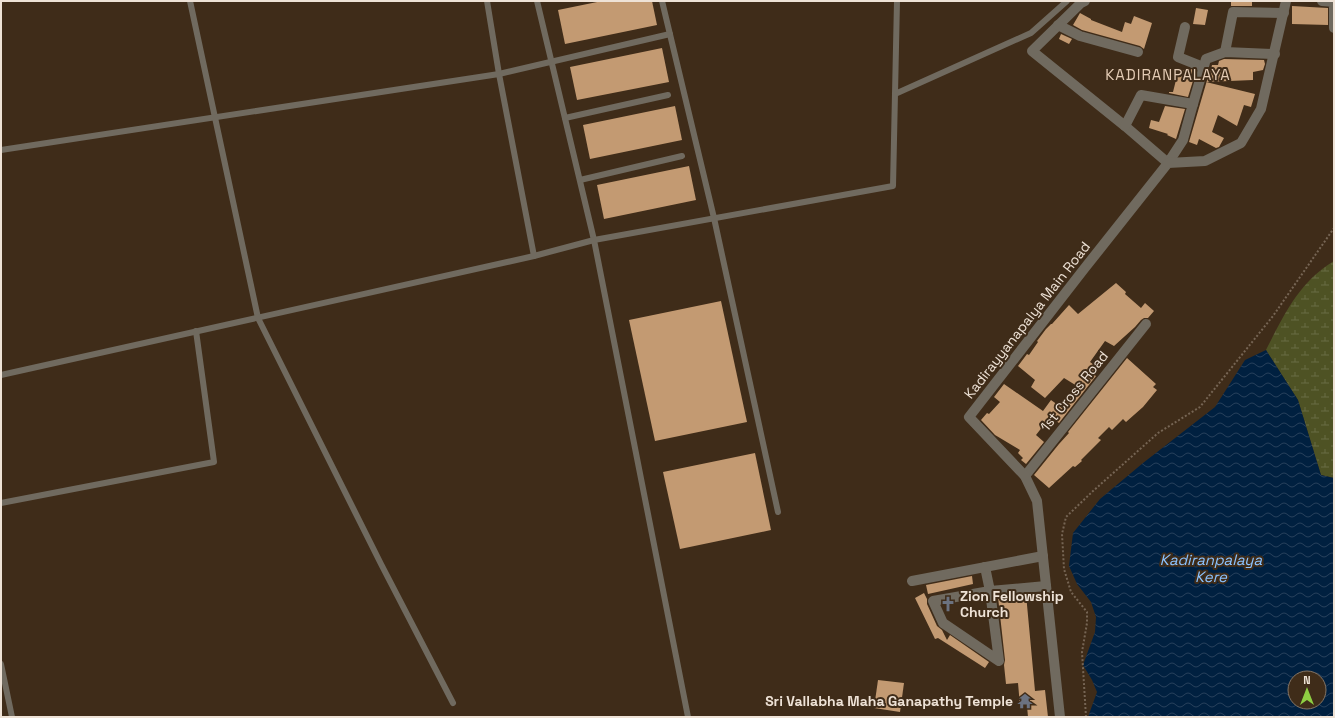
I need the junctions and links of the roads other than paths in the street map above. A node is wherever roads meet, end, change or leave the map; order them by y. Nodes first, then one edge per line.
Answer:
1 (190, 1) edge
2 (487, 1) edge
3 (539, 1) edge
4 (662, 1) edge
5 (897, 1) edge
6 (1067, 1) edge
7 (1085, 1) edge
8 (1286, 1) edge
9 (1322, 1) edge
10 (1284, 13) junction
11 (1058, 25) junction
12 (1185, 27) dead end
13 (1334, 28) edge
14 (670, 34) junction
15 (1138, 52) dead end
16 (1225, 52) junction
17 (1274, 54) junction
18 (552, 62) junction
19 (1203, 67) junction
20 (499, 74) junction
21 (895, 94) junction
22 (668, 95) dead end
23 (1193, 104) junction
24 (215, 117) junction
25 (565, 118) junction
26 (1125, 126) junction
27 (1, 150) edge
28 (682, 156) dead end
29 (1168, 163) junction
30 (580, 180) junction
31 (714, 218) junction
32 (594, 240) junction
33 (534, 256) junction
34 (258, 318) junction
35 (1146, 324) dead end
36 (196, 331) junction
37 (1, 375) edge
38 (1025, 476) junction
39 (1, 503) edge
40 (778, 512) dead end
41 (1043, 556) junction
42 (985, 567) junction
43 (912, 581) dead end
44 (1046, 586) junction
45 (990, 591) junction
46 (1, 664) edge
47 (453, 703) dead end
48 (12, 717) edge
49 (688, 717) edge
50 (1060, 717) edge

1 - 24 lane
2 - 20 lane
3 - 18 lane
4 - 14 lane
5 - 21 lane
6 - 21 lane
7 - 11 street
8 - 10 street
9 - 13 street
10 - 16 street
10 - 17 street
11 - 15 street
11 - 26 street
12 - 19 street
14 - 18 lane
14 - 31 lane
16 - 17 street
16 - 19 street
17 - 29 street
18 - 20 lane
18 - 25 lane
19 - 23 street
20 - 24 lane
20 - 33 lane
21 - 31 lane
22 - 25 lane
23 - 26 street
23 - 29 street
24 - 27 lane
24 - 34 lane
25 - 30 lane
26 - 29 street
28 - 30 lane
29 - 38 street, Kadirayyanapalya Main Road
30 - 32 lane
31 - 32 lane
31 - 40 lane
32 - 33 lane
32 - 49 lane
33 - 34 lane
34 - 36 lane
34 - 47 lane
35 - 38 street, 1st Cross Road
36 - 37 lane
36 - 39 lane
38 - 41 street, Kadirayyanapalya Main Road
41 - 42 street
41 - 44 street, Kadirayyanapalya Main Road
42 - 43 street
42 - 45 street
44 - 45 street
44 - 50 street, Kadirayyanapalya Main Road
45 - 45 street
46 - 48 lane

